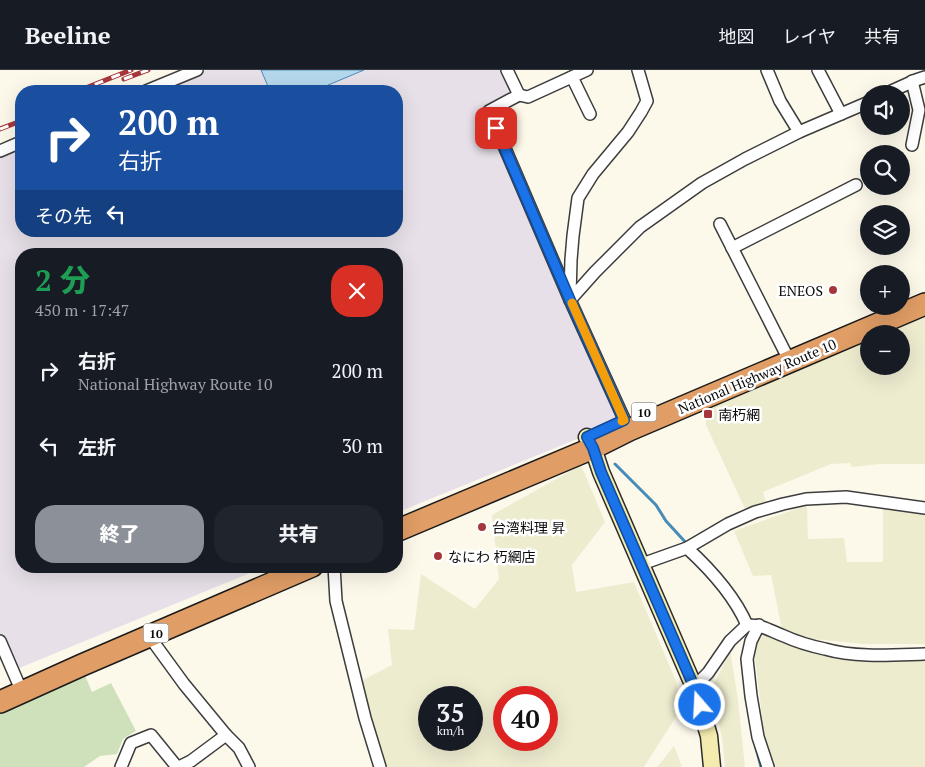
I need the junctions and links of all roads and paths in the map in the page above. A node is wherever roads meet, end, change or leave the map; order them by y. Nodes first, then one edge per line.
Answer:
1 (197, 70) edge
2 (507, 70) edge
3 (587, 70) edge
4 (638, 70) edge
5 (767, 70) edge
6 (818, 70) edge
7 (572, 77) junction
8 (925, 77) edge
9 (912, 81) junction
10 (161, 85) edge
11 (904, 85) edge
12 (519, 95) junction
13 (860, 106) edge
14 (590, 114) dead end
15 (842, 114) junction
16 (799, 132) junction
17 (15, 145) edge
18 (912, 145) dead end
19 (0, 151) edge
20 (856, 185) dead end
21 (720, 224) dead end
22 (732, 248) junction
23 (925, 292) edge
24 (910, 298) edge
25 (570, 300) junction
26 (925, 304) edge
27 (870, 315) edge
28 (785, 352) junction
29 (626, 425) junction
30 (590, 443) junction
31 (925, 508) edge
32 (403, 515) edge
33 (403, 528) edge
34 (687, 548) junction
35 (642, 564) junction
36 (268, 573) edge
37 (296, 573) edge
38 (334, 573) edge
39 (748, 625) junction
40 (760, 625) junction
41 (149, 636) junction
42 (0, 641) edge
43 (925, 654) edge
44 (13, 687) edge
45 (695, 689) junction
46 (0, 702) edge
47 (226, 735) junction
48 (121, 767) edge
49 (178, 767) edge
50 (249, 767) edge
51 (380, 767) edge
52 (712, 767) edge
53 (768, 767) edge

1 - 10 street
2 - 12 street
3 - 7 street
4 - 25 street
5 - 16 street
6 - 15 street
7 - 12 street
7 - 14 street
8 - 9 street
9 - 11 street
9 - 18 street
12 - 25 street
13 - 15 street
15 - 16 street
16 - 25 street
17 - 19 street
20 - 22 street
21 - 22 street
22 - 28 street
23 - 24 highway
25 - 29 street
26 - 29 highway, National Highway Route 10 / 10
27 - 28 highway, National Highway Route 10 / 10
28 - 29 highway, National Highway Route 10 / 10
29 - 30 highway, National Highway Route 10 / 10
30 - 32 highway, National Highway Route 10 / 10
30 - 33 highway, National Highway Route 10 / 10
30 - 35 street
31 - 34 street
34 - 35 street
34 - 39 street
35 - 45 street
36 - 44 highway, 10
37 - 41 highway, 10
38 - 51 street
39 - 40 street
39 - 45 street
40 - 43 street
40 - 53 street
41 - 44 highway, 10
41 - 47 street
42 - 44 street
44 - 46 highway, 10
45 - 52 street
47 - 49 street
47 - 50 street
48 - 49 street

